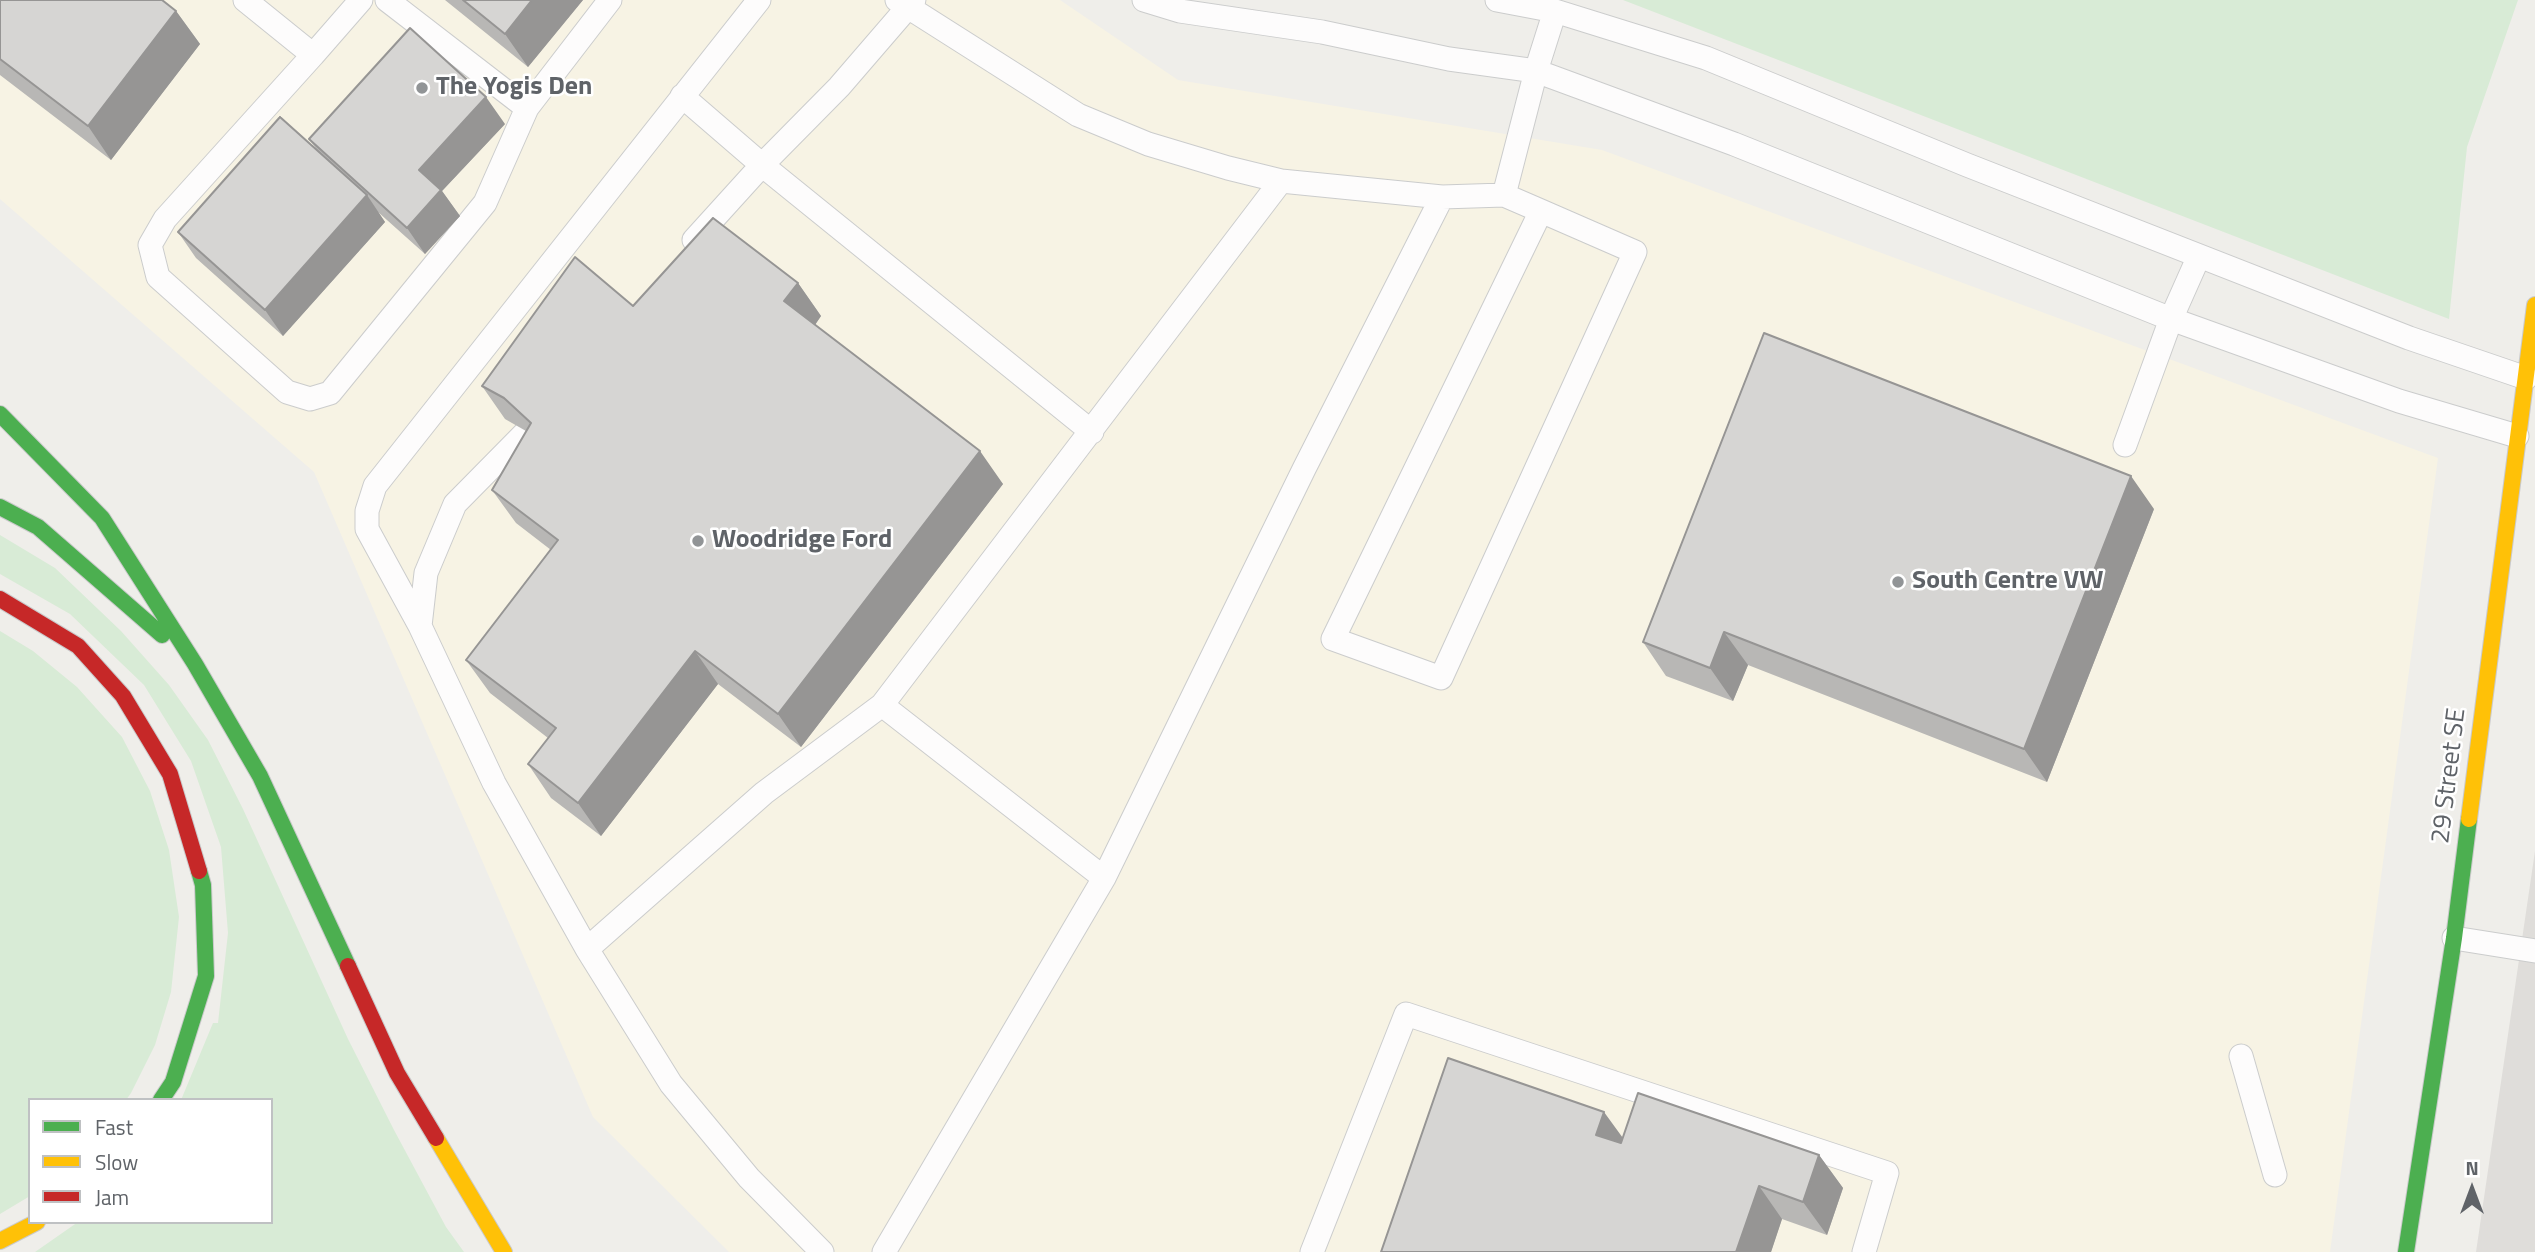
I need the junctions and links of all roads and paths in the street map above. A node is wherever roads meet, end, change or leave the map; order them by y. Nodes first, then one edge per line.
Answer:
1 (361, 0) edge
2 (387, 0) edge
3 (610, 0) edge
4 (759, 0) edge
5 (1144, 0) edge
6 (1497, 0) edge
7 (254, 3) edge
8 (907, 3) edge
9 (1555, 11) junction
10 (313, 55) junction
11 (1536, 71) junction
12 (682, 96) junction
13 (527, 107) junction
14 (762, 165) junction
15 (1281, 181) junction
16 (1504, 195) junction
17 (1442, 197) junction
18 (1541, 211) junction
19 (681, 255) edge
20 (2199, 256) junction
21 (2535, 306) edge
22 (2171, 318) junction
23 (2526, 378) junction
24 (0, 414) edge
25 (527, 431) edge
26 (1092, 432) junction
27 (2517, 436) junction
28 (2124, 445) dead end
29 (0, 507) edge
30 (0, 598) edge
31 (420, 626) junction
32 (195, 664) junction
33 (882, 705) junction
34 (1104, 878) junction
35 (2454, 938) junction
36 (587, 949) junction
37 (2535, 951) edge
38 (2241, 1056) dead end
39 (162, 1098) edge
40 (2275, 1175) dead end
41 (33, 1224) edge
42 (0, 1241) edge
43 (504, 1252) edge
44 (822, 1252) edge
45 (884, 1252) edge
46 (1312, 1252) edge
47 (1864, 1252) edge
48 (2406, 1252) edge

1 - 10 lane
2 - 13 lane
3 - 13 lane
4 - 12 lane
5 - 11 lane
6 - 9 lane
7 - 10 lane
8 - 14 lane
8 - 15 lane
9 - 11 lane
9 - 20 lane
10 - 13 lane
11 - 16 lane
11 - 22 lane
12 - 14 lane
12 - 31 lane
14 - 19 lane
14 - 26 lane
15 - 17 lane
15 - 26 lane
16 - 17 lane
16 - 18 lane
17 - 34 lane
18 - 18 lane
20 - 22 lane
20 - 23 lane
21 - 23 main road, 29 Street SE
22 - 27 lane
22 - 28 lane
23 - 27 main road, 29 Street SE
24 - 32 main road
25 - 31 lane
26 - 33 lane
27 - 35 main road, 29 Street SE
29 - 32 main road
30 - 39 main road
31 - 36 lane
32 - 43 main road
33 - 34 lane
33 - 36 lane
34 - 45 lane
35 - 37 lane
35 - 48 main road, 29 Street SE
36 - 44 lane
38 - 40 lane
41 - 42 main road
46 - 47 lane

